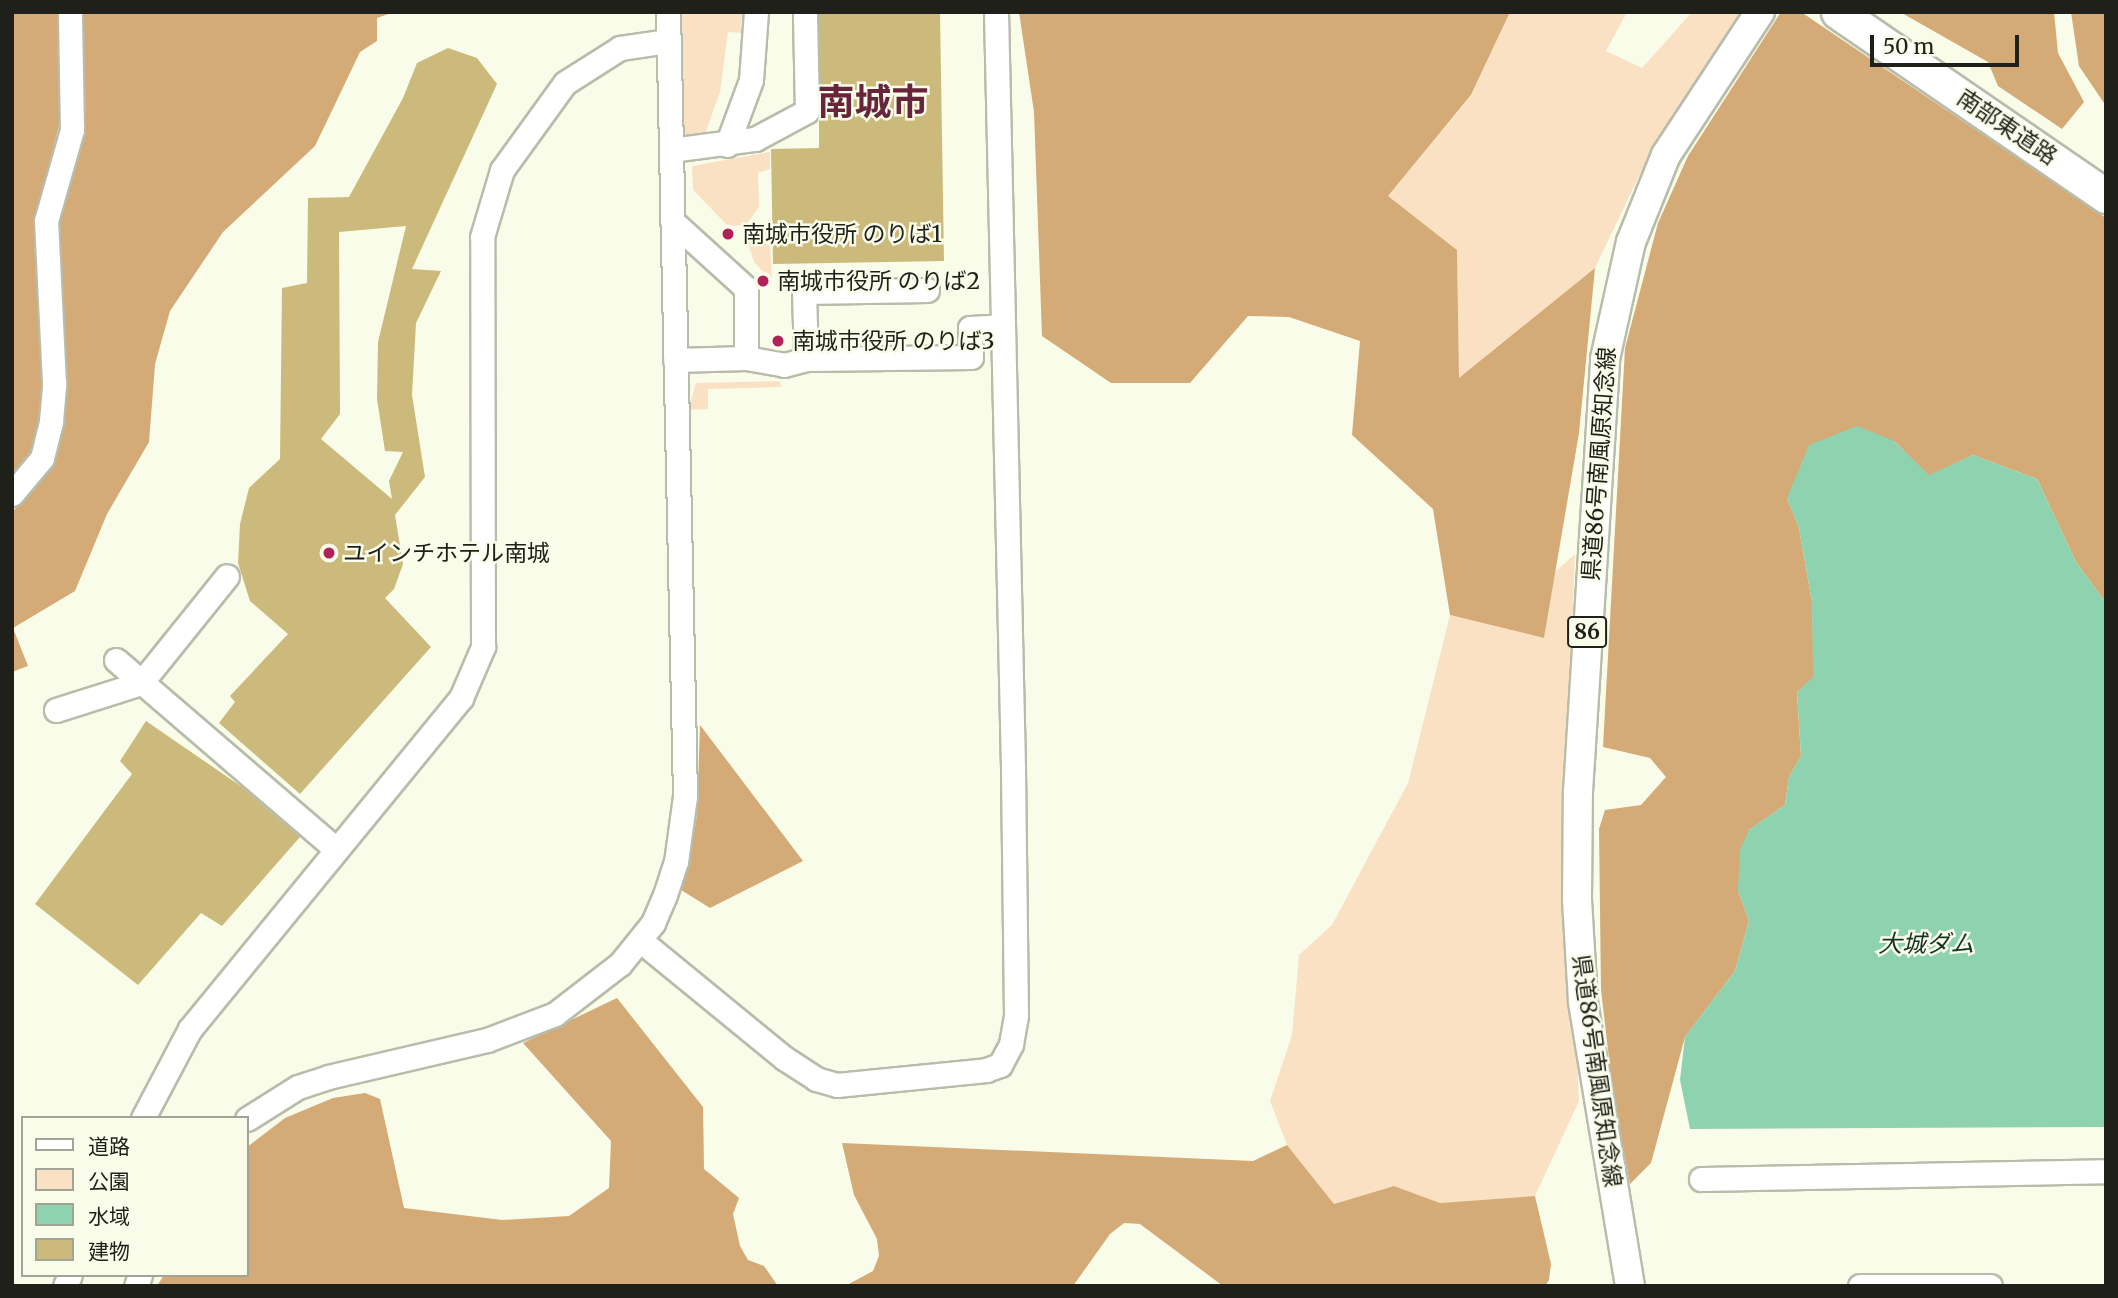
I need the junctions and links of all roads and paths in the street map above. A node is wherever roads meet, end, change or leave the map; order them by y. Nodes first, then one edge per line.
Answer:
1 (70, 12) edge
2 (668, 12) edge
3 (756, 12) edge
4 (805, 12) edge
5 (996, 12) edge
6 (1760, 12) edge
7 (1838, 12) edge
8 (668, 41) junction
9 (727, 145) junction
10 (671, 150) junction
11 (2106, 196) edge
12 (672, 221) junction
13 (927, 290) dead end
14 (1003, 326) junction
15 (746, 358) junction
16 (806, 359) junction
17 (675, 360) junction
18 (12, 494) edge
19 (227, 576) dead end
20 (116, 660) dead end
21 (141, 682) junction
22 (57, 709) dead end
23 (337, 850) junction
24 (640, 941) junction
25 (144, 1116) edge
26 (248, 1118) edge
27 (2106, 1171) edge
28 (1701, 1179) dead end
29 (1629, 1286) edge
30 (1860, 1286) edge
31 (1990, 1286) edge

1 - 18 street
2 - 8 street
3 - 9 street
4 - 9 street
5 - 14 street
6 - 29 main road, 県道86号南風原知念線 / 86
7 - 11 highway, 南部東道路
8 - 10 street
8 - 23 street
9 - 10 street
10 - 12 street
12 - 15 street
12 - 17 street
13 - 16 street
14 - 16 street
14 - 24 street
15 - 16 street
15 - 17 street
17 - 24 street
19 - 21 street
20 - 21 street
21 - 22 street
21 - 23 street
23 - 25 street
24 - 26 street
27 - 28 street
30 - 31 street

